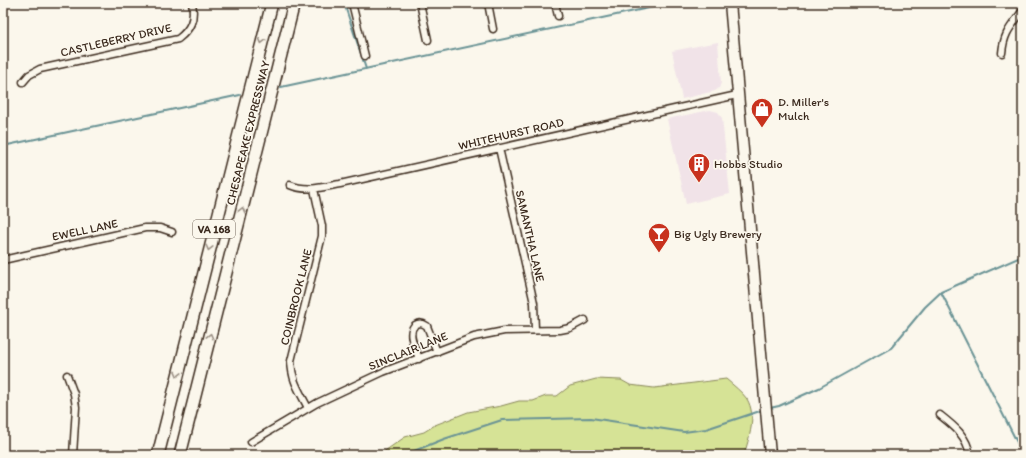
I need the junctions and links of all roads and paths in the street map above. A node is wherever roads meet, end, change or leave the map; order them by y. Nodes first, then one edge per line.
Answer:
1 (192, 3) edge
2 (272, 3) edge
3 (294, 3) edge
4 (352, 3) edge
5 (420, 3) edge
6 (488, 3) edge
7 (555, 3) edge
8 (730, 3) edge
9 (1023, 10) edge
10 (558, 16) dead end
11 (493, 29) dead end
12 (428, 40) dead end
13 (1002, 53) dead end
14 (365, 56) dead end
15 (24, 82) dead end
16 (737, 95) junction
17 (498, 148) junction
18 (290, 185) dead end
19 (314, 189) junction
20 (172, 232) dead end
21 (3, 260) edge
22 (585, 320) dead end
23 (535, 330) junction
24 (437, 352) junction
25 (419, 359) junction
26 (67, 375) dead end
27 (308, 408) junction
28 (940, 415) dead end
29 (250, 442) dead end
30 (73, 455) edge
31 (158, 455) edge
32 (180, 455) edge
33 (770, 455) edge
34 (970, 455) edge

1 - 15 street, CASTLEBERRY DRIVE
2 -> 31 highway, CHESAPEAKE EXPRESSWAY / VA 168
32 -> 3 highway, CHESAPEAKE EXPRESSWAY / VA 168
4 - 14 street
5 - 12 street
6 - 11 street
7 - 10 street
8 - 16 main road
9 - 13 street
16 - 17 street, WHITEHURST ROAD
16 - 33 main road
17 - 19 street, WHITEHURST ROAD
17 - 23 street, SAMANTHA LANE
18 - 19 street, WHITEHURST ROAD
19 - 27 street, COINBROOK LANE
20 - 21 street, EWELL LANE
22 - 23 street, SINCLAIR LANE
23 - 24 street, SINCLAIR LANE
24 - 25 street, SINCLAIR LANE
24 - 25 street
25 - 27 street, SINCLAIR LANE
26 - 30 street
27 - 29 street, SINCLAIR LANE
28 - 34 street

